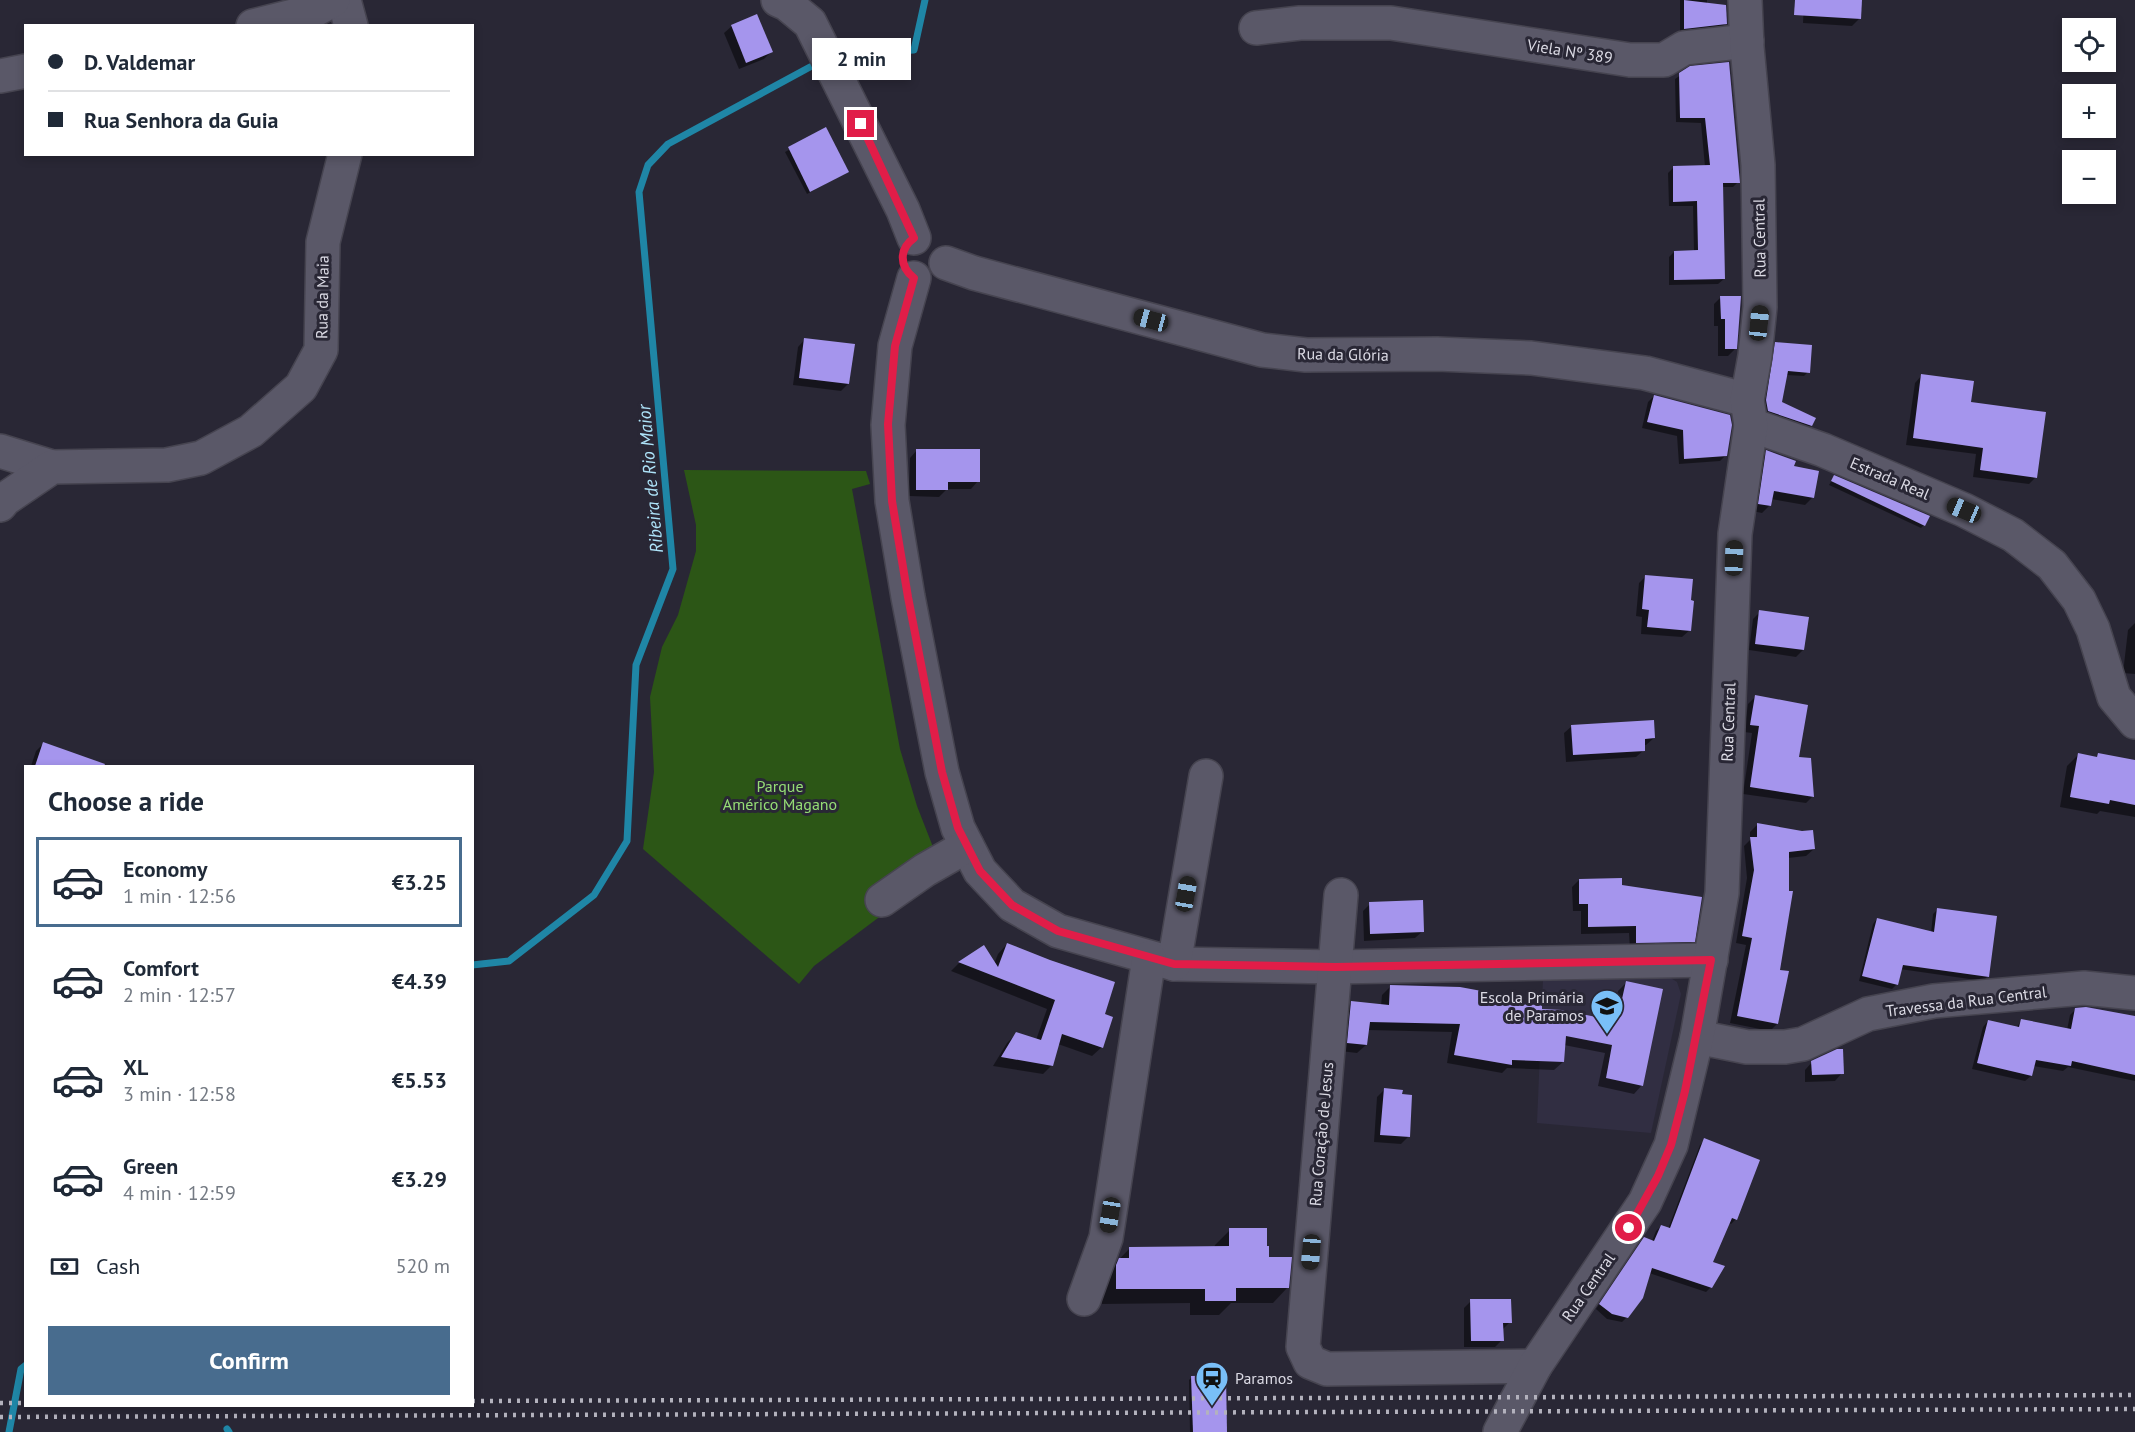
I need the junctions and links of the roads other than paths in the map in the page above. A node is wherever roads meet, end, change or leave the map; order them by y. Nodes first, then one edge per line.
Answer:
1 (333, 0) edge
2 (344, 0) edge
3 (778, 0) edge
4 (1745, 0) edge
5 (260, 24) edge
6 (350, 24) edge
7 (1256, 28) dead end
8 (1747, 40) junction
9 (24, 71) edge
10 (0, 76) edge
11 (344, 156) edge
12 (914, 238) junction
13 (946, 263) junction
14 (914, 278) junction
15 (1749, 412) junction
16 (0, 451) edge
17 (52, 467) junction
18 (0, 505) edge
19 (2135, 722) edge
20 (1206, 776) dead end
21 (967, 846) junction
22 (1341, 895) dead end
23 (882, 900) dead end
24 (1711, 960) junction
25 (1161, 961) junction
26 (1335, 967) junction
27 (2135, 993) edge
28 (1697, 1036) junction
29 (1084, 1299) dead end
30 (1535, 1366) junction
31 (1500, 1432) edge

1 - 5 street
2 - 6 street
3 - 12 street
4 - 8 street, Rua Central
7 - 8 street, Viela Nº 389
8 - 15 street, Rua Central
9 - 10 street
11 - 17 street, Rua da Maia
12 - 13 street
12 - 14 street
13 - 14 street
13 - 15 street, Rua da Glória
14 - 21 street
15 - 19 street, Estrada Real
15 - 24 street, Rua Central
16 - 17 street
17 - 18 street
20 - 25 street
21 - 23 street
21 - 25 street
22 - 26 street, Rua Coração de Jesus
24 - 26 street
24 - 28 street, Rua Central
25 - 26 street
25 - 29 street
26 - 30 street, Rua Coração de Jesus
27 - 28 street, Travessa da Rua Central
28 - 30 street, Rua Central
30 - 31 street, Rua Central

